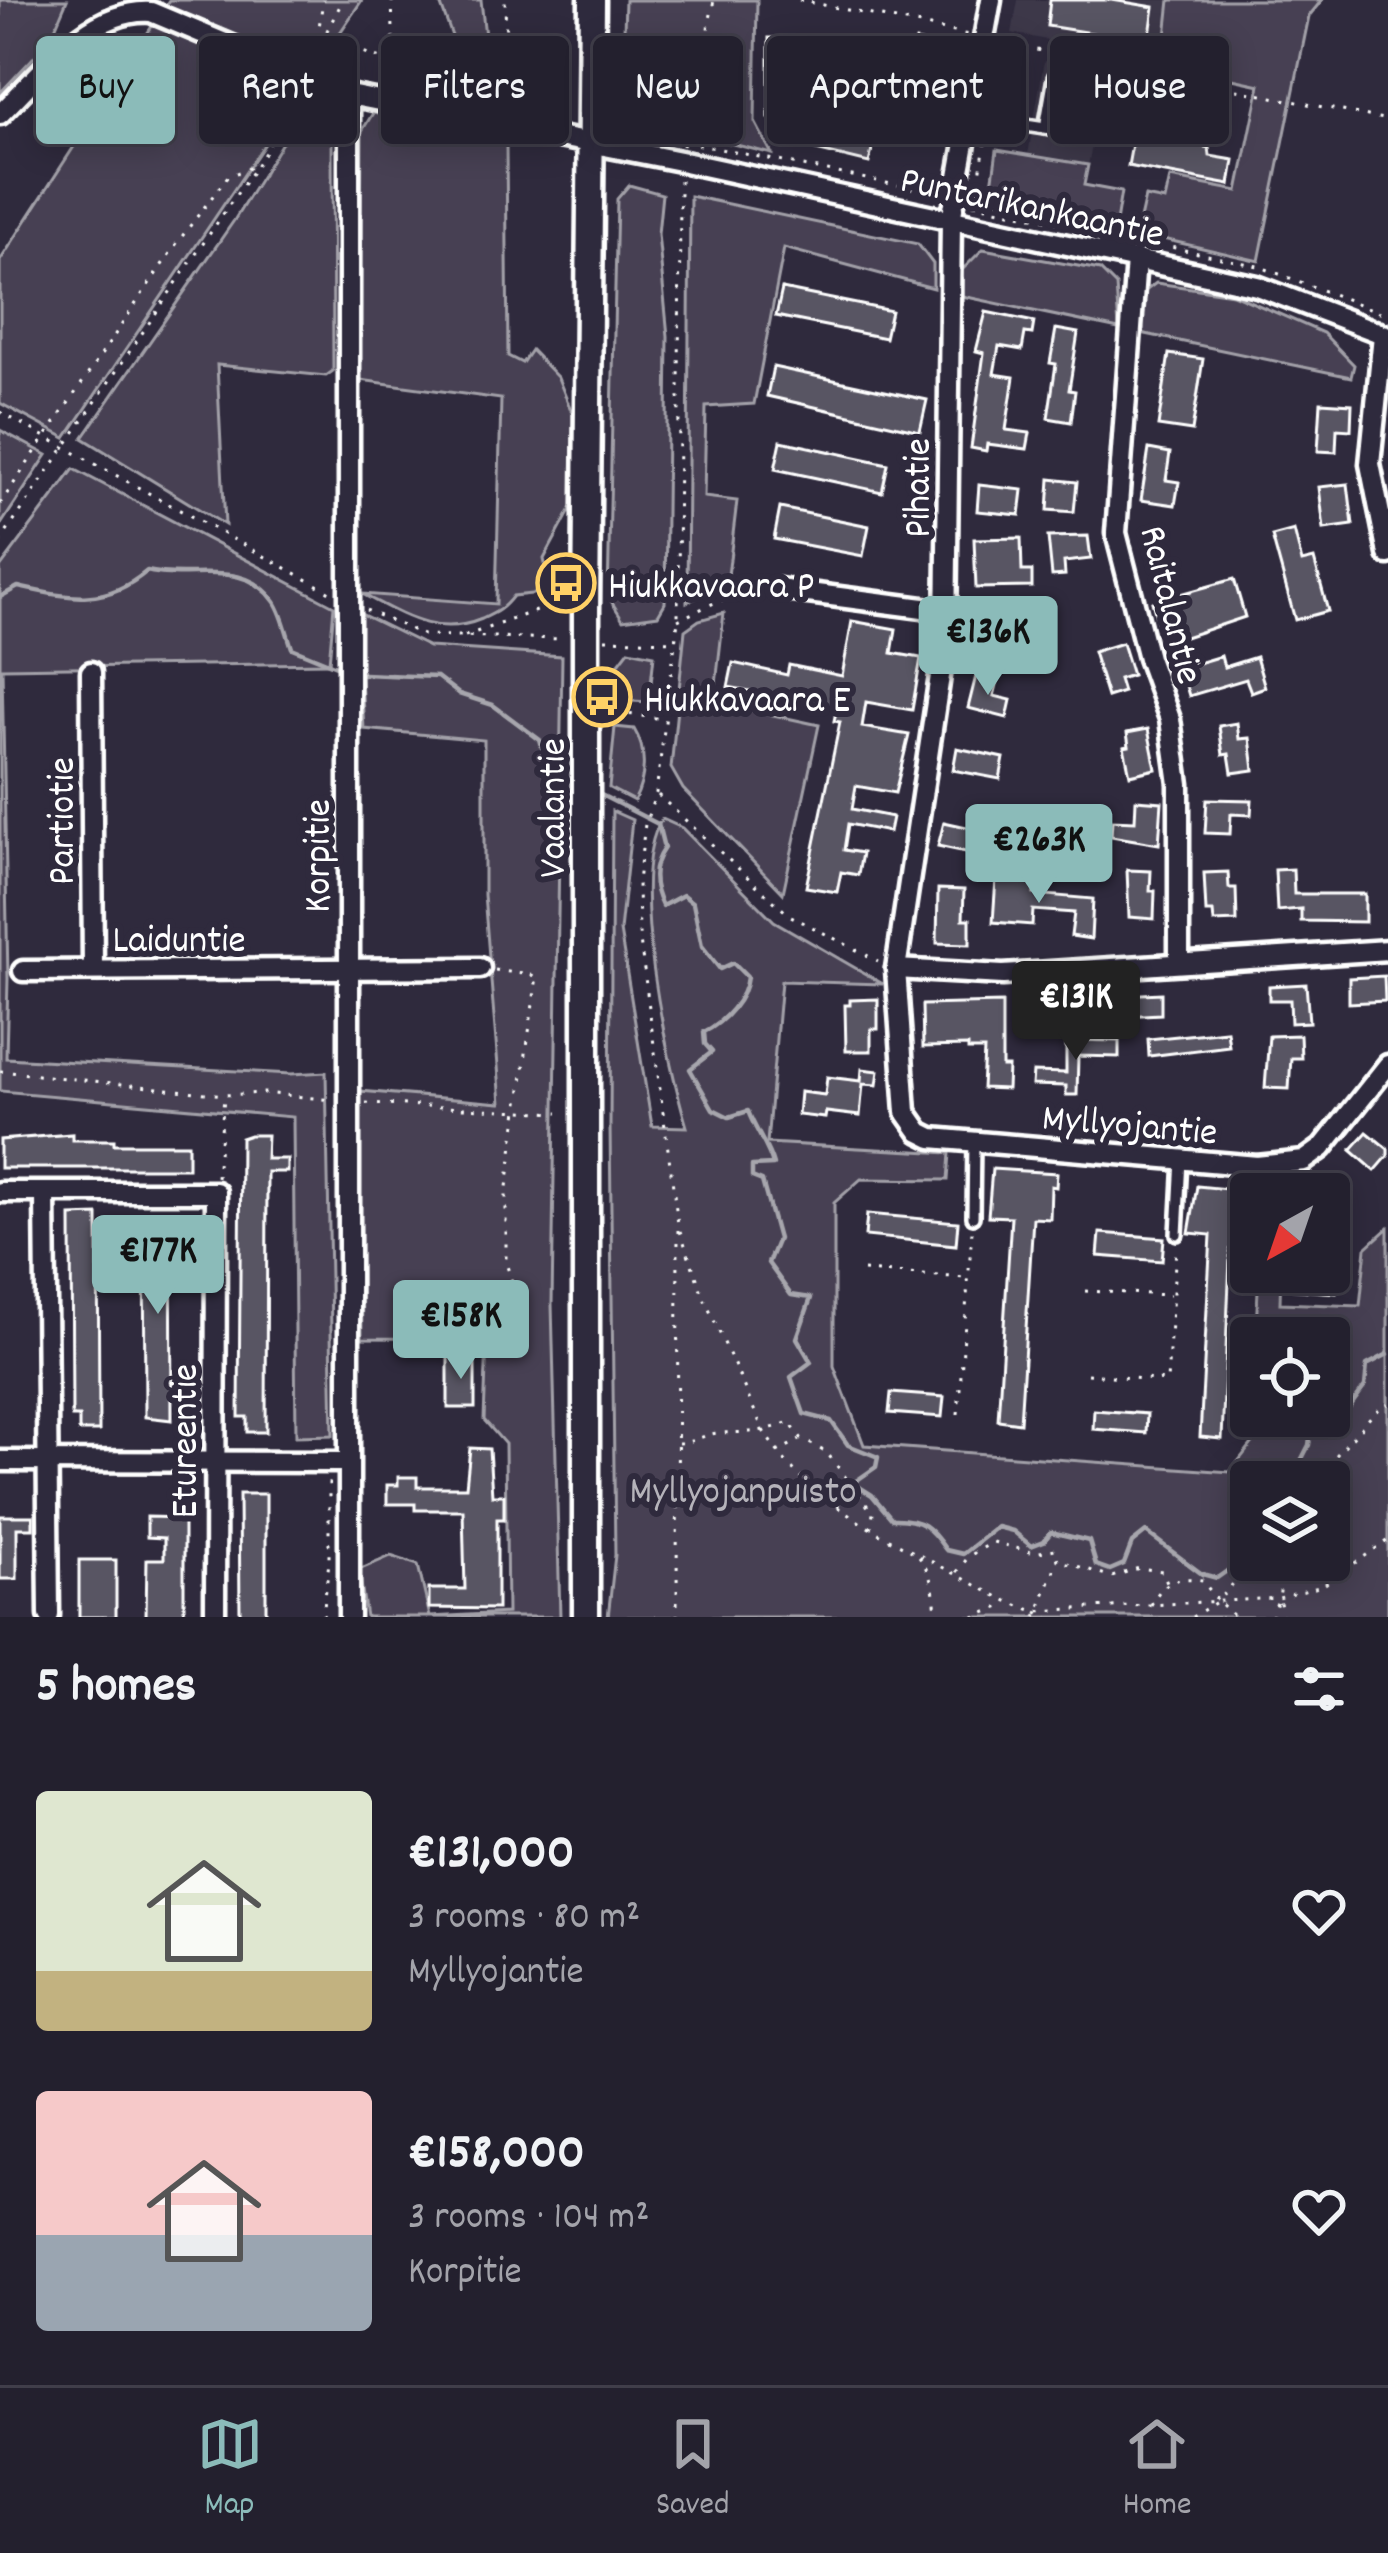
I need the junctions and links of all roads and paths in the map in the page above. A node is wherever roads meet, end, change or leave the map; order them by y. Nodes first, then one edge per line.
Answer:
1 (323, 0) edge
2 (343, 0) edge
3 (392, 0) edge
4 (505, 0) edge
5 (592, 0) edge
6 (714, 0) edge
7 (799, 0) edge
8 (991, 0) edge
9 (120, 7) edge
10 (210, 36) edge
11 (319, 36) edge
12 (324, 36) edge
13 (393, 36) edge
14 (506, 36) edge
15 (940, 36) edge
16 (991, 36) edge
17 (1026, 55) edge
18 (1050, 100) edge
19 (0, 114) edge
20 (1388, 120) edge
21 (1026, 125) edge
22 (1045, 128) junction
23 (1050, 129) edge
24 (569, 138) edge
25 (588, 142) junction
26 (267, 144) edge
27 (349, 144) edge
28 (972, 144) edge
29 (978, 144) edge
30 (680, 160) junction
31 (256, 165) junction
32 (975, 204) dead end
33 (951, 220) junction
34 (1136, 260) junction
35 (1386, 336) edge
36 (0, 412) edge
37 (46, 437) junction
38 (64, 449) junction
39 (0, 504) edge
40 (0, 542) edge
41 (1388, 554) edge
42 (778, 590) joint
43 (569, 600) dead end
44 (348, 601) junction
45 (946, 611) junction
46 (678, 620) junction
47 (461, 638) junction
48 (562, 639) dead end
49 (603, 639) dead end
50 (675, 642) junction
51 (92, 671) dead end
52 (602, 710) dead end
53 (665, 719) junction
54 (656, 793) junction
55 (1388, 950) edge
56 (1179, 962) junction
57 (480, 968) joint
58 (896, 969) junction
59 (93, 970) junction
60 (347, 970) junction
61 (22, 971) dead end
62 (1388, 1066) edge
63 (0, 1071) edge
64 (224, 1095) junction
65 (348, 1102) junction
66 (520, 1112) junction
67 (560, 1113) dead end
68 (974, 1141) junction
69 (1181, 1159) junction
70 (0, 1192) edge
71 (216, 1192) junction
72 (45, 1193) junction
73 (973, 1217) joint
74 (678, 1224) junction
75 (1177, 1234) joint
76 (863, 1270) dead end
77 (968, 1278) junction
78 (1085, 1291) dead end
79 (516, 1294) dead end
80 (1172, 1295) junction
81 (1087, 1373) dead end
82 (1388, 1404) edge
83 (958, 1414) dead end
84 (764, 1432) junction
85 (802, 1439) junction
86 (677, 1443) junction
87 (777, 1452) junction
88 (0, 1461) edge
89 (46, 1461) junction
90 (1331, 1461) edge
91 (338, 1463) junction
92 (215, 1464) junction
93 (840, 1472) junction
94 (838, 1508) junction
95 (871, 1532) junction
96 (1388, 1540) edge
97 (915, 1552) junction
98 (1058, 1560) junction
99 (1350, 1566) edge
100 (956, 1574) junction
101 (1235, 1581) edge
102 (1282, 1581) edge
103 (1329, 1581) edge
104 (1167, 1582) junction
105 (1279, 1598) junction
106 (1218, 1600) junction
107 (1009, 1604) junction
108 (1150, 1606) junction
109 (1036, 1614) edge
110 (49, 1615) edge
111 (214, 1617) edge
112 (323, 1617) edge
113 (349, 1617) edge
114 (586, 1617) edge
115 (676, 1617) edge
116 (935, 1617) edge
117 (974, 1617) edge
118 (1048, 1617) edge
119 (1192, 1617) edge
120 (1235, 1617) edge
121 (1272, 1617) edge
122 (1283, 1617) edge

1 - 11 path
2 - 12 path
3 - 13 path
4 - 14 path
5 - 25 street, Vaalantie
6 - 30 path
7 - 15 path
8 - 16 street, Pihatie
9 - 10 street, Puntarikankaantie
9 - 19 street
17 - 20 path
18 - 22 lane
21 - 22 lane
22 - 23 lane
24 - 25 street, Puntarikankaantie
25 - 30 street, Puntarikankaantie
25 - 114 street, Vaalantie
26 - 31 path
27 - 44 street, Korpitie
28 - 33 street, Pihatie
29 - 32 path
30 - 33 street, Puntarikankaantie
30 - 46 path
31 - 37 path
31 - 38 path
33 - 34 street, Puntarikankaantie
33 - 45 street, Pihatie
34 - 35 street, Puntarikankaantie
34 - 56 street, Raitalantie
35 - 41 street
36 - 37 path
37 - 38 path
37 - 39 path
38 - 40 path
38 - 44 path
42 - 45 street
42 - 46 path
43 - 47 path
44 - 47 path
44 - 60 street, Korpitie
45 - 58 street, Pihatie
46 - 50 path
47 - 48 path
49 - 50 path
50 - 53 path
51 - 59 street, Partiotie
52 - 53 path
53 - 54 path
54 - 58 path
54 - 74 path
55 - 56 street
56 - 58 street
57 - 60 street, Laiduntie
57 - 66 path
58 - 68 street, Myllyojantie
59 - 60 street, Laiduntie
59 - 61 street, Laiduntie
60 - 65 street, Korpitie
62 - 69 street, Myllyojantie
63 - 64 path
64 - 65 path
64 - 71 path
65 - 66 path
65 - 91 street, Korpitie
66 - 67 path
66 - 79 path
68 - 69 street, Myllyojantie
68 - 73 lane
69 - 75 lane
70 - 72 street
71 - 72 street
71 - 92 street, Etureentie
72 - 89 street
73 - 77 path
74 - 84 path
74 - 86 path
75 - 80 path
76 - 77 path
77 - 83 path
78 - 80 path
80 - 81 path
82 - 90 path
84 - 85 path
84 - 86 path
84 - 87 path
85 - 87 path
85 - 93 path
86 - 115 path
87 - 94 path
88 - 89 street
89 - 92 street
89 - 110 street
91 - 92 street
91 - 112 path
91 - 113 street, Korpitie
92 - 111 street, Etureentie
93 - 94 path
93 - 95 path
94 - 95 path
95 - 97 path
96 - 99 path
97 - 100 path
97 - 116 path
98 - 100 path
98 - 104 path
98 - 109 path
100 - 107 path
101 - 106 path
102 - 105 path
103 - 105 path
104 - 106 path
104 - 108 path
105 - 106 path
105 - 121 path
105 - 122 path
106 - 108 path
106 - 119 path
106 - 120 path
107 - 109 path
107 - 117 path
108 - 109 path
109 - 118 path

